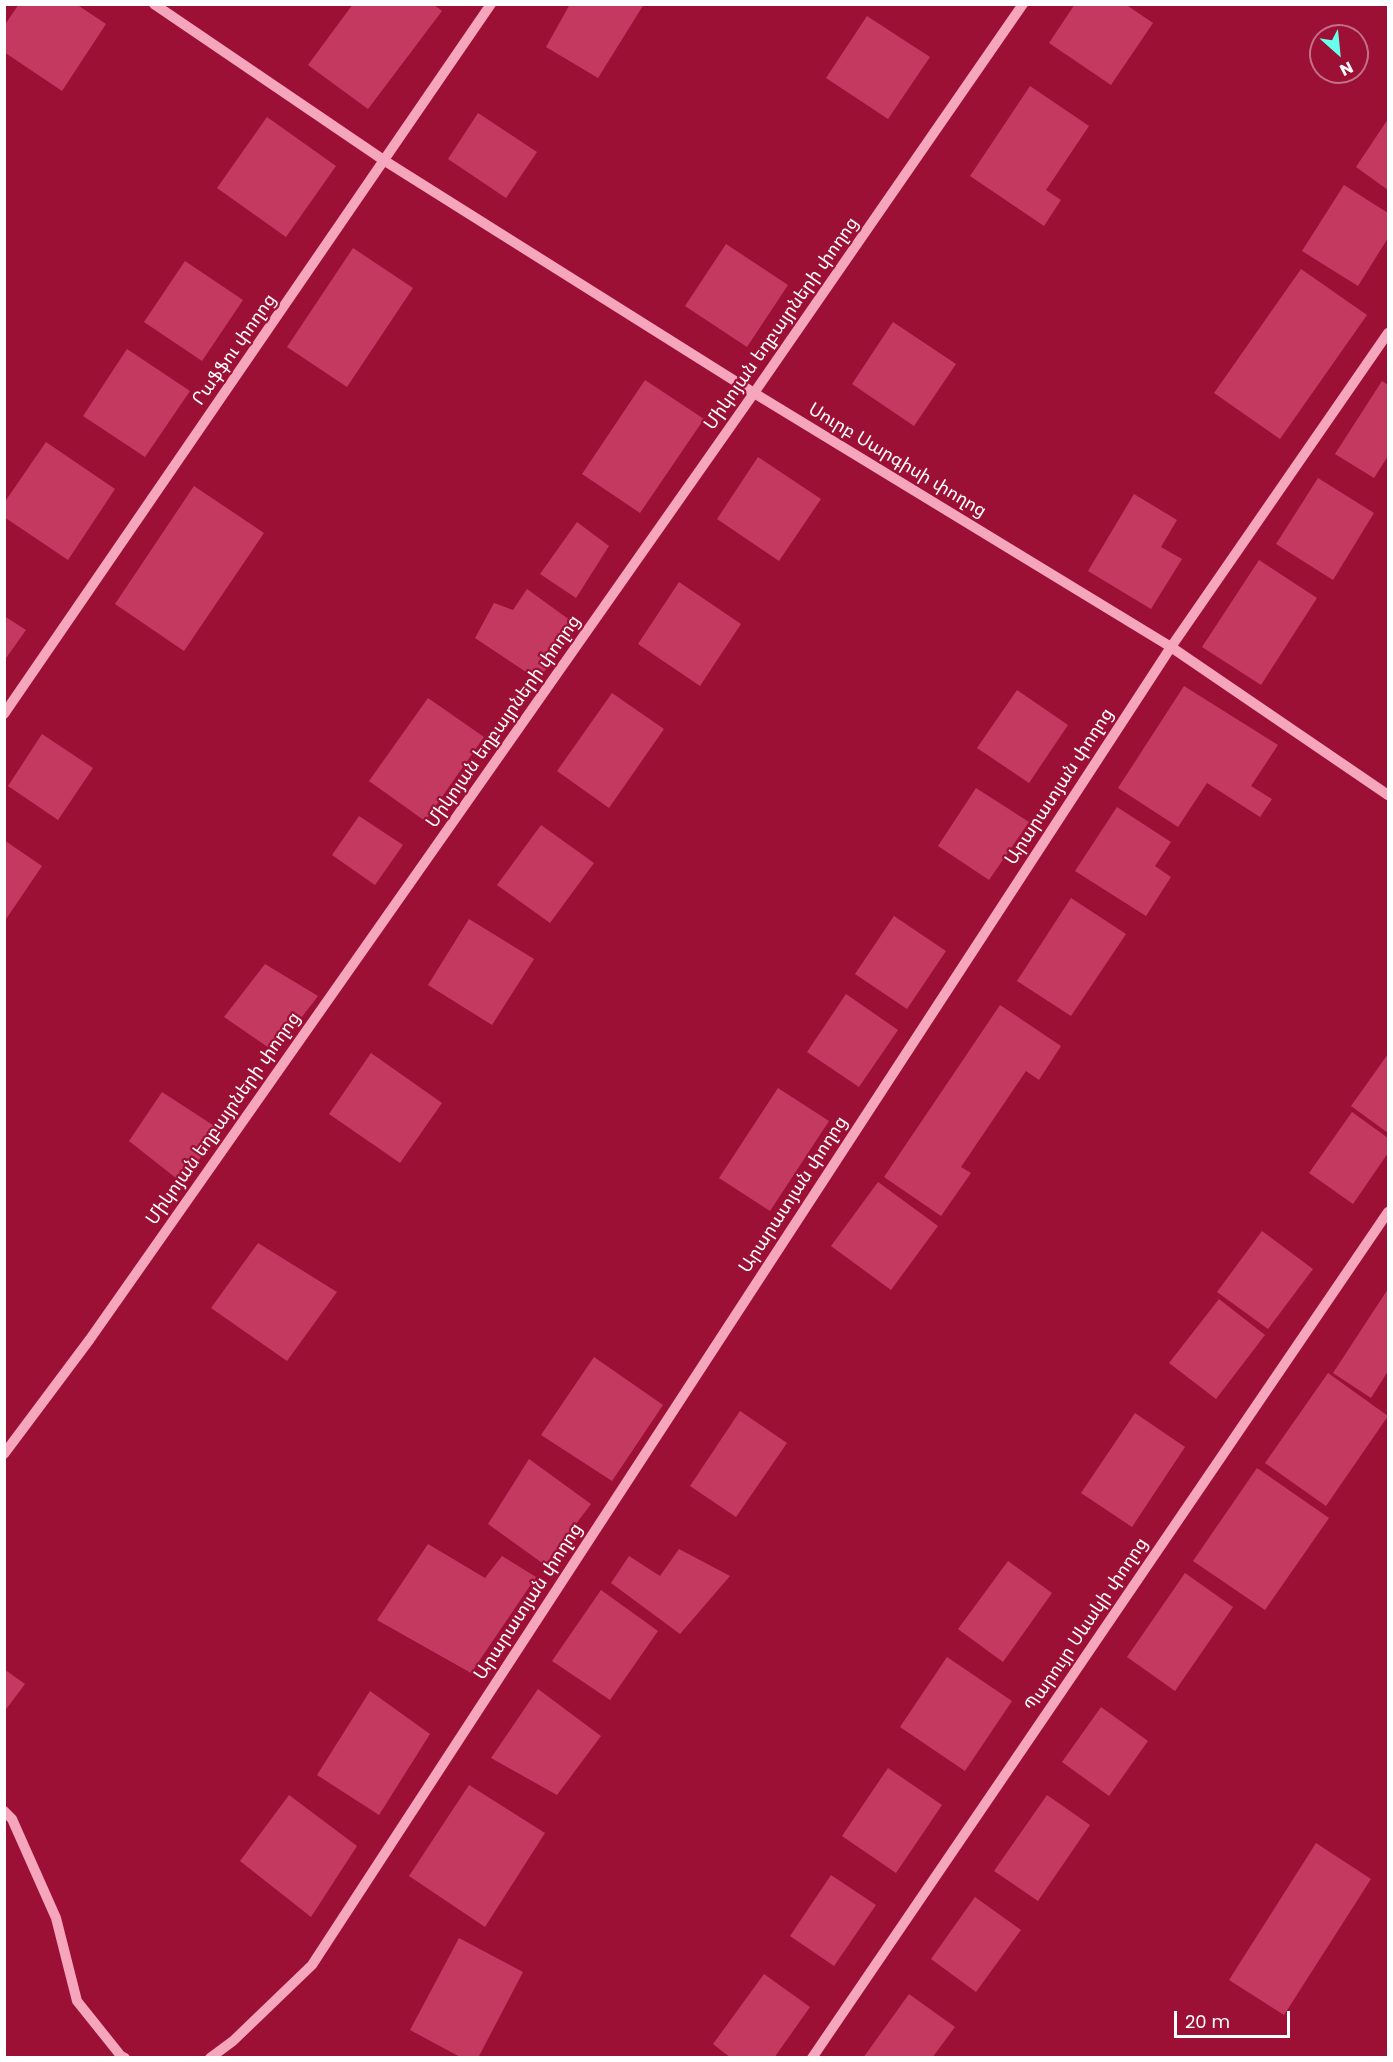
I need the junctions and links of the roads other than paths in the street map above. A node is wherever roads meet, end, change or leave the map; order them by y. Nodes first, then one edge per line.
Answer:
1 (154, 4) edge
2 (491, 4) edge
3 (1023, 4) edge
4 (385, 161) junction
5 (1389, 333) edge
6 (754, 393) junction
7 (1171, 647) junction
8 (4, 714) edge
9 (1389, 795) edge
10 (1389, 1212) edge
11 (4, 1454) edge
12 (4, 1811) edge
13 (124, 2058) edge
14 (210, 2058) edge
15 (812, 2058) edge

1 - 4 street, Սուրբ Սարգիսի փողոց
2 - 4 street, Րաֆֆու փողոց
3 - 6 street, Միկոյան եղբայրների փողոց
4 - 6 street, Սուրբ Սարգիսի փողոց
4 - 8 street, Րաֆֆու փողոց
5 - 7 street, Արարատյան փողոց
6 - 7 street, Սուրբ Սարգիսի փողոց
6 - 11 street, Միկոյան եղբայրների փողոց
7 - 9 street, Սուրբ Սարգիսի փողոց
7 - 14 street, Արարատյան փողոց
10 - 15 street, Պարույր Սևակի փողոց
12 - 13 street

